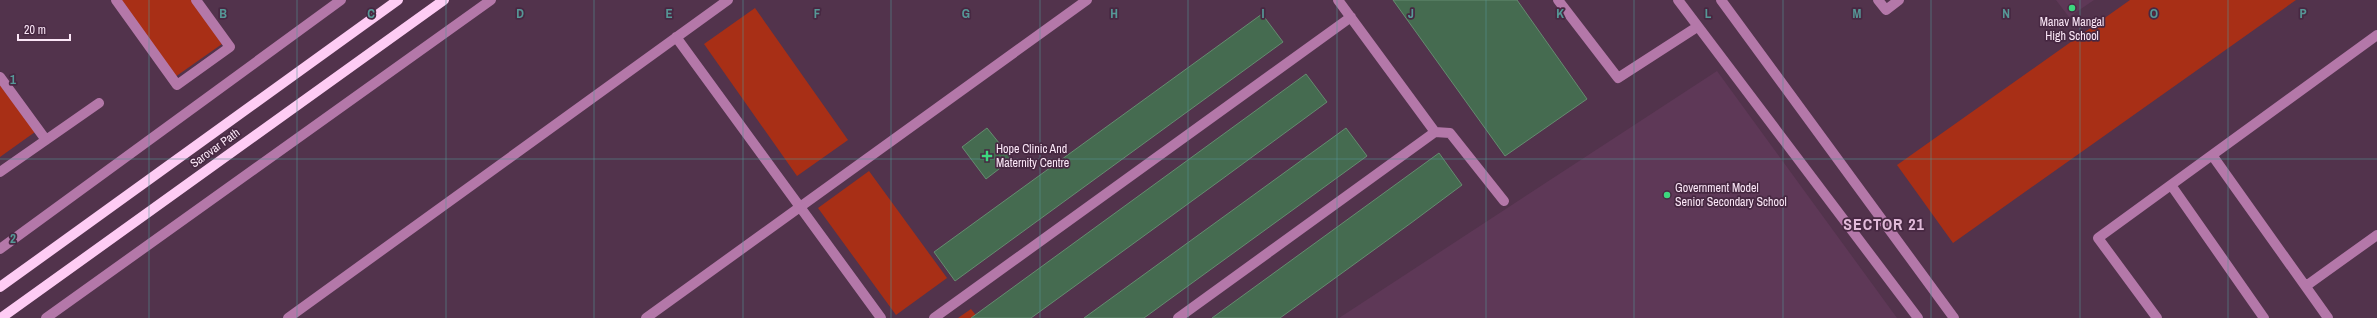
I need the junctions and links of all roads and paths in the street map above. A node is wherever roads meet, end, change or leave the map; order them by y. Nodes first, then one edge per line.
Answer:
1 (116, 0) edge
2 (196, 0) edge
3 (341, 0) edge
4 (398, 0) edge
5 (444, 0) edge
6 (491, 0) edge
7 (728, 0) edge
8 (1087, 0) edge
9 (1338, 0) edge
10 (1558, 0) edge
11 (1678, 0) edge
12 (1721, 0) edge
13 (1878, 0) edge
14 (1899, 0) edge
15 (1351, 17) junction
16 (1697, 27) junction
17 (2377, 35) edge
18 (676, 38) junction
19 (0, 77) edge
20 (99, 103) dead end
21 (1435, 132) junction
22 (46, 140) junction
23 (2212, 155) junction
24 (0, 172) edge
25 (2171, 185) junction
26 (1504, 201) dead end
27 (800, 207) junction
28 (2377, 235) edge
29 (0, 249) edge
30 (0, 286) edge
31 (2306, 286) junction
32 (302, 314) edge
33 (1, 318) edge
34 (46, 318) edge
35 (288, 318) edge
36 (646, 318) edge
37 (881, 318) edge
38 (934, 318) edge
39 (1178, 318) edge
40 (1918, 318) edge
41 (1954, 318) edge
42 (2157, 318) edge
43 (2264, 318) edge
44 (2328, 318) edge

1 - 2 street
3 - 29 street
4 - 30 main road, Sarovar Path
5 - 33 main road, Sarovar Path
6 - 34 street
7 - 18 street
8 - 27 street
9 - 15 street
10 - 16 street
11 - 16 street
12 - 41 street
13 - 14 street
15 - 21 street
15 - 38 street
16 - 40 street
17 - 23 street
18 - 27 street
18 - 32 street
19 - 22 street
20 - 22 street
21 - 26 street
21 - 39 street
22 - 24 street
23 - 25 street
23 - 31 street
25 - 42 street
25 - 43 street
27 - 36 street
27 - 37 street
28 - 31 street
31 - 44 street
32 - 35 street

